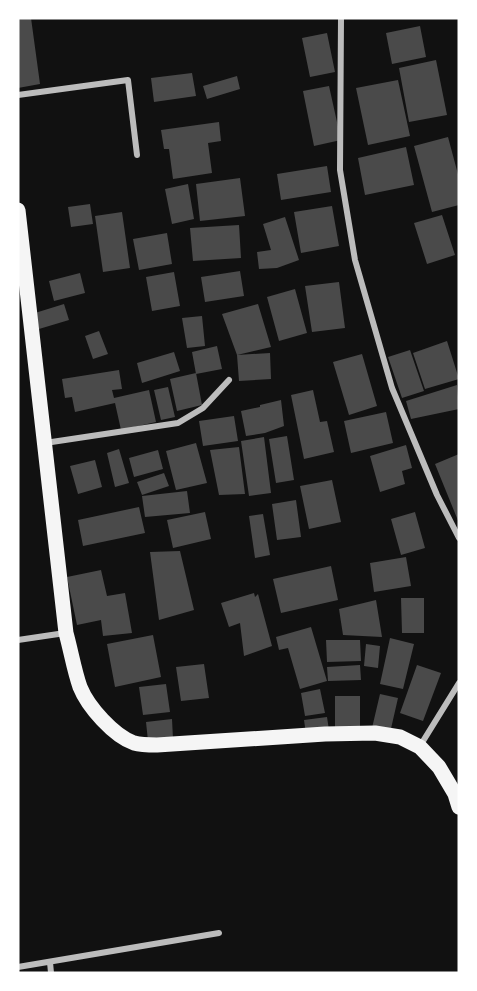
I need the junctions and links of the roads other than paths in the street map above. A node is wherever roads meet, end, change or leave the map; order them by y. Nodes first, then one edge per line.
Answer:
1 (341, 18) edge
2 (18, 95) edge
3 (137, 155) dead end
4 (18, 210) edge
5 (229, 380) dead end
6 (45, 443) junction
7 (459, 538) edge
8 (66, 633) junction
9 (18, 640) edge
10 (459, 683) edge
11 (420, 747) junction
12 (459, 807) edge
13 (219, 933) dead end
14 (50, 962) junction
15 (18, 967) edge
16 (51, 973) edge

1 - 7 street
2 - 3 street
4 - 6 main road
5 - 6 street
6 - 8 main road
8 - 9 street
8 - 11 main road
10 - 11 street
11 - 12 main road
13 - 14 street
14 - 15 street
14 - 16 street

